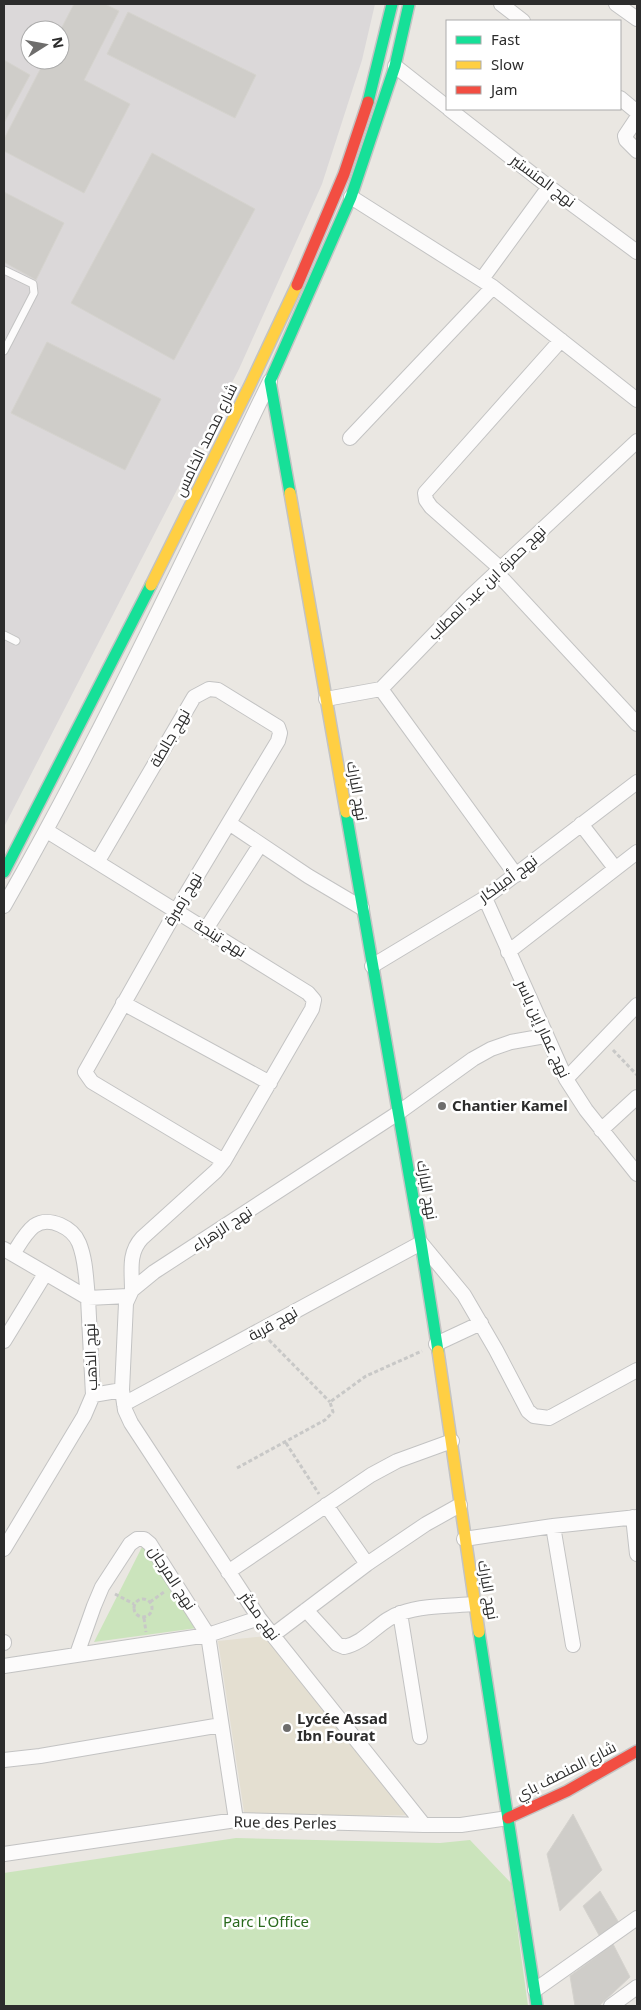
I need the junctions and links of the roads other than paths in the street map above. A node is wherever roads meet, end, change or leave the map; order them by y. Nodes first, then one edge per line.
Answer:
1 (392, 4) edge
2 (409, 4) edge
3 (501, 4) edge
4 (522, 20) edge
5 (395, 66) junction
6 (621, 99) edge
7 (446, 106) edge
8 (451, 110) edge
9 (637, 112) edge
10 (637, 118) edge
11 (637, 151) edge
12 (549, 187) junction
13 (351, 197) junction
14 (637, 252) edge
15 (4, 270) edge
16 (488, 283) junction
17 (7, 335) edge
18 (562, 340) junction
19 (4, 351) edge
20 (270, 381) junction
21 (637, 400) edge
22 (350, 438) dead end
23 (637, 441) edge
24 (499, 571) junction
25 (4, 635) edge
26 (16, 641) dead end
27 (381, 689) junction
28 (326, 700) junction
29 (637, 724) edge
30 (276, 725) joint
31 (637, 782) edge
32 (229, 823) junction
33 (582, 824) junction
34 (47, 831) junction
35 (260, 845) junction
36 (637, 852) edge
37 (98, 861) junction
38 (615, 868) junction
39 (4, 872) edge
40 (516, 875) junction
41 (485, 898) junction
42 (4, 906) edge
43 (362, 908) junction
44 (176, 911) junction
45 (206, 929) junction
46 (508, 952) junction
47 (372, 966) junction
48 (124, 1003) junction
49 (637, 1005) edge
50 (545, 1036) junction
51 (566, 1079) junction
52 (270, 1083) junction
53 (637, 1097) edge
54 (398, 1113) junction
55 (601, 1130) junction
56 (224, 1161) junction
57 (637, 1174) edge
58 (421, 1243) junction
59 (8, 1252) edge
60 (45, 1274) junction
61 (130, 1293) junction
62 (88, 1298) junction
63 (481, 1323) junction
64 (4, 1341) edge
65 (436, 1344) junction
66 (635, 1376) edge
67 (94, 1395) junction
68 (123, 1397) junction
69 (452, 1441) junction
70 (326, 1505) junction
71 (460, 1505) junction
72 (635, 1517) edge
73 (553, 1526) junction
74 (464, 1539) junction
75 (4, 1549) edge
76 (637, 1554) edge
77 (367, 1564) junction
78 (228, 1572) junction
79 (475, 1604) junction
80 (306, 1610) junction
81 (400, 1613) junction
82 (259, 1618) junction
83 (208, 1634) junction
84 (273, 1635) junction
85 (573, 1644) dead end
86 (77, 1654) junction
87 (4, 1666) edge
88 (221, 1725) junction
89 (420, 1737) dead end
90 (637, 1751) edge
91 (4, 1760) edge
92 (508, 1818) junction
93 (236, 1820) junction
94 (424, 1826) junction
95 (4, 1854) edge
96 (637, 1918) edge
97 (637, 1987) edge
98 (535, 1990) junction
99 (537, 2006) edge
100 (611, 2006) edge

1 - 39 street, شارع محمد الخامس
2 - 5 street
3 - 4 street
5 - 7 street, نهج المنستير
5 - 13 street
6 - 9 street
8 - 12 street, نهج المنستير
10 - 11 street
12 - 14 street, نهج المنستير
12 - 16 street
13 - 16 street
13 - 20 street
15 - 17 lane
16 - 18 street
16 - 22 street
17 - 19 lane
18 - 21 street
18 - 24 street
20 - 28 street, نهج البارك
20 - 34 street
23 - 24 street, نهج حمزة ابن عبد المطلب
24 - 27 street, نهج حمزة ابن عبد المطلب
24 - 29 street
25 - 26 lane
27 - 28 street
27 - 40 street
28 - 43 street, نهج البارك
30 - 32 street, نهج زمبرة
30 - 37 street, نهج جالطة
31 - 33 street, نهج أميلكار
32 - 35 street
32 - 44 street, نهج زمبرة
33 - 38 street
33 - 40 street, نهج أميلكار
34 - 37 street, نهج تينجة
34 - 42 street
35 - 43 street
35 - 45 street
36 - 38 street
37 - 44 street, نهج تينجة
38 - 46 street
40 - 41 street, نهج أميلكار
41 - 46 street, نهج عمار إبن ياسر
41 - 47 street, نهج أميلكار
43 - 47 street, نهج البارك
44 - 45 street, نهج تينجة
44 - 48 street, نهج زمبرة
45 - 52 street, نهج تينجة
46 - 50 street, نهج عمار إبن ياسر
47 - 54 street, نهج البارك
48 - 52 street
48 - 56 street, نهج زمبرة
49 - 51 street
50 - 51 street, نهج عمار إبن ياسر
50 - 54 street, نهج الزهراء
51 - 55 street, نهج عمار إبن ياسر
52 - 56 street
53 - 55 street
54 - 58 street, نهج البارك
54 - 61 street, نهج الزهراء
55 - 57 street, نهج عمار إبن ياسر
56 - 61 street
58 - 63 street
58 - 65 street, نهج البارك
58 - 68 street, نهج قربة
59 - 60 street
59 - 62 street, نهج الذهب
60 - 62 street
60 - 64 street
61 - 62 street
61 - 68 street
62 - 67 street, نهج الذهب
63 - 65 street
63 - 66 street
65 - 69 street, نهج البارك
67 - 68 street, نهج قربة
67 - 75 street, نهج الذهب
68 - 78 street, نهج مكثر
69 - 70 street
69 - 71 street, نهج البارك
70 - 77 street
70 - 78 street
71 - 74 street, نهج البارك
71 - 77 street
72 - 73 street
72 - 76 street
73 - 74 street
73 - 85 street
74 - 79 street, نهج البارك
77 - 80 street
78 - 82 street, نهج مكثر
79 - 81 street
79 - 92 street, نهج البارك
80 - 81 street
80 - 84 street
81 - 89 street
82 - 83 street
82 - 84 street, نهج مكثر
83 - 86 street
83 - 86 street, نهج المرجان
83 - 88 street
84 - 94 street, نهج مكثر
86 - 87 street
88 - 91 street
88 - 93 street
90 - 92 street, شارع المنصف باي
92 - 94 street, Rue des Perles
92 - 98 street, نهج البارك
93 - 94 street, Rue des Perles
93 - 95 street, Rue des Perles
96 - 98 street
97 - 100 street
98 - 99 street, نهج البارك

